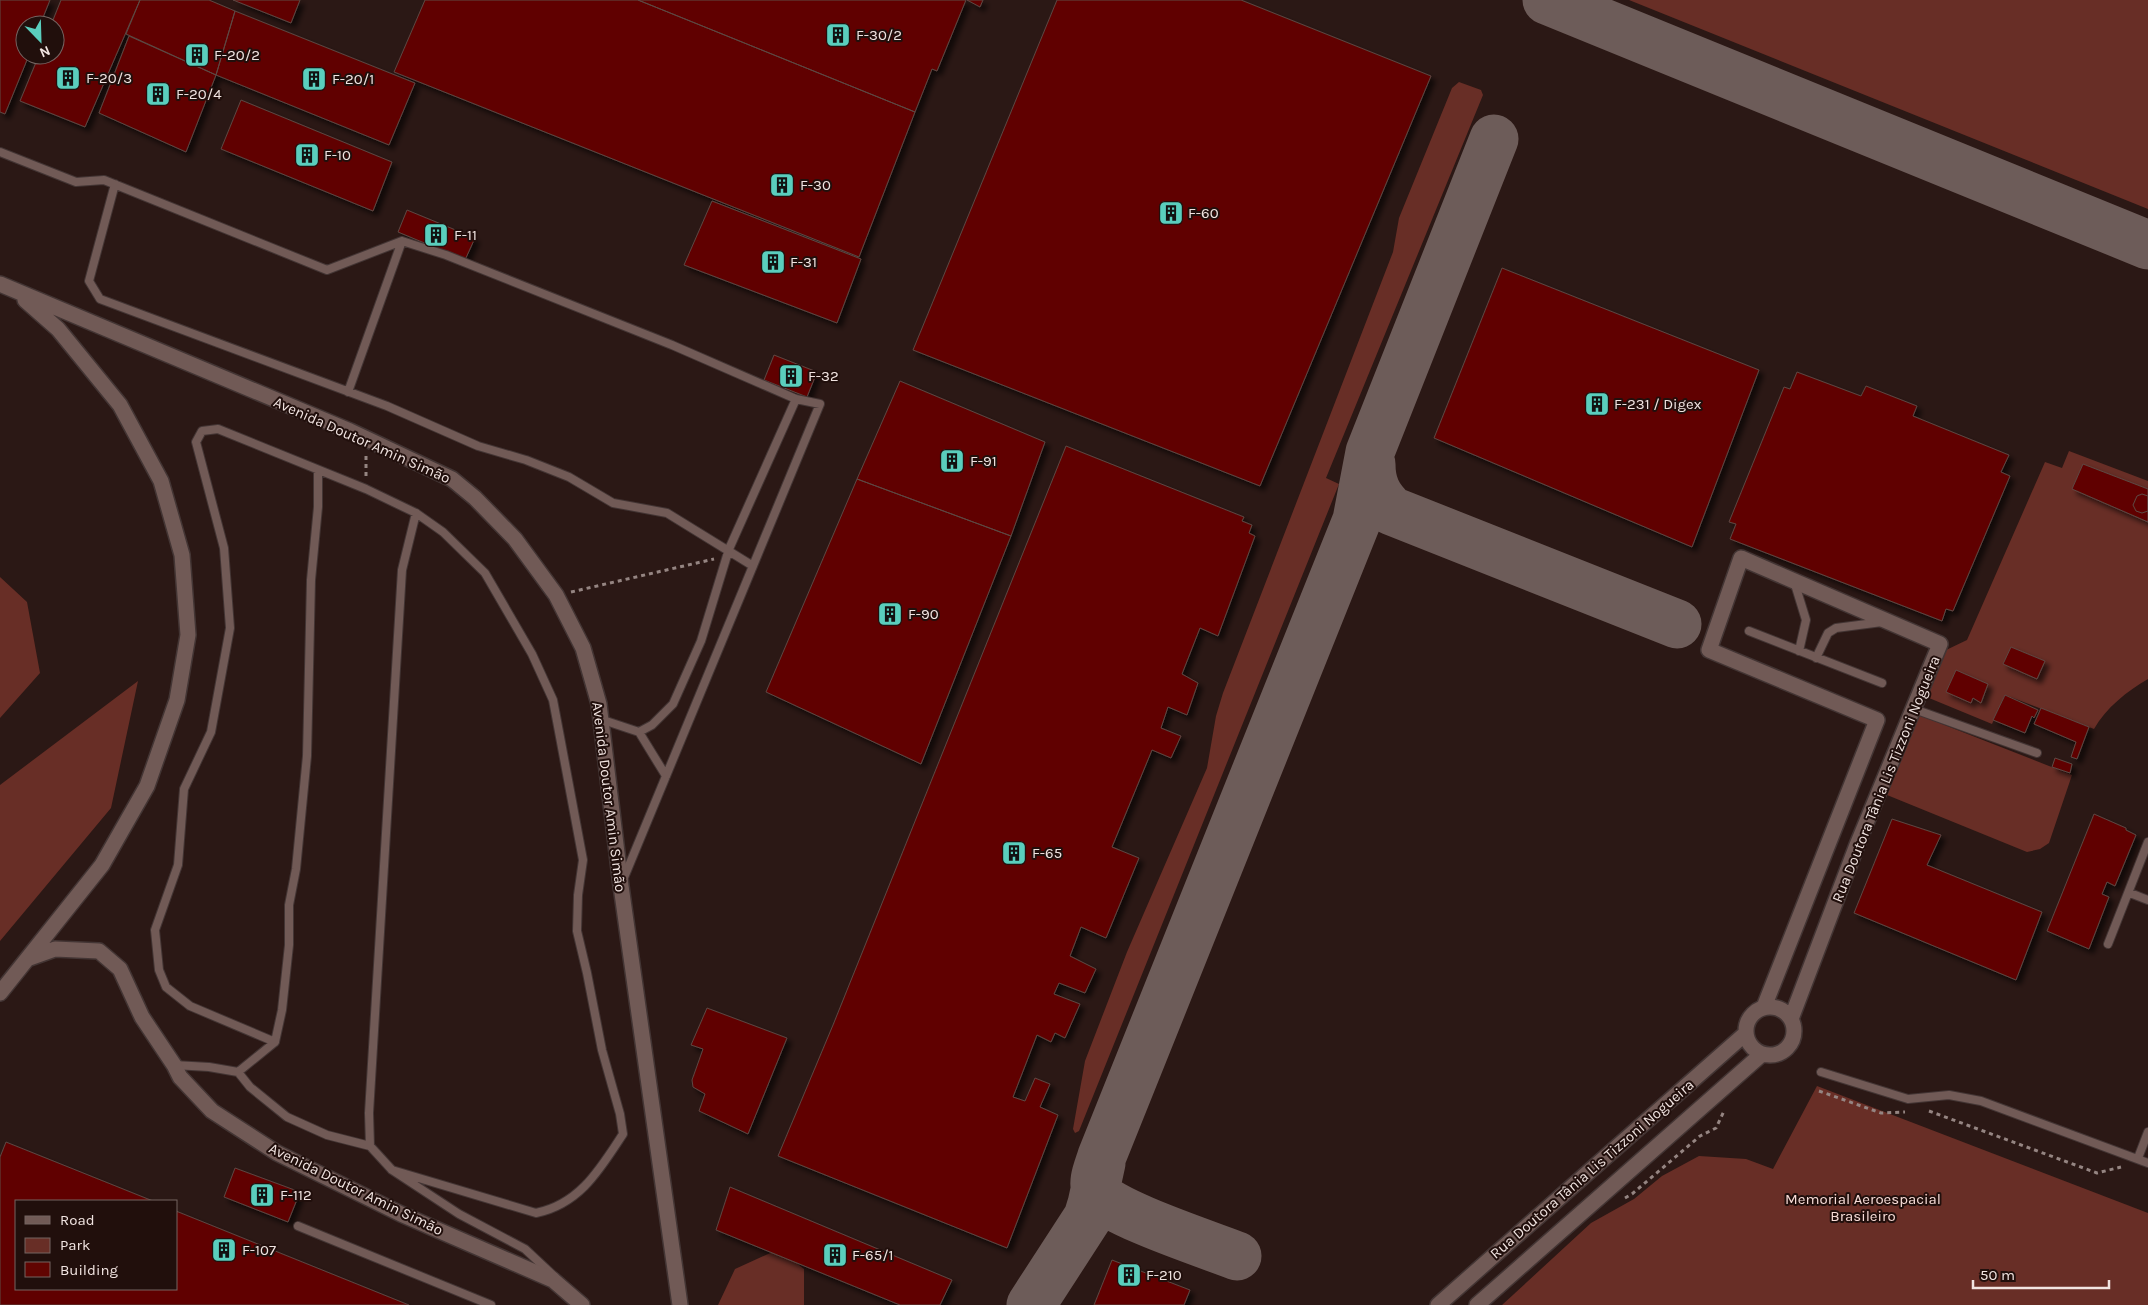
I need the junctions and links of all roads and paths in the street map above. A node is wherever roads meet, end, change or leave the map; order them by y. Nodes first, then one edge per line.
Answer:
1 (0, 152) edge
2 (115, 184) junction
3 (402, 241) junction
4 (0, 284) edge
5 (15, 291) junction
6 (348, 392) junction
7 (796, 399) junction
8 (318, 471) junction
9 (416, 513) junction
10 (728, 552) junction
11 (753, 566) junction
12 (1794, 581) junction
13 (556, 595) junction
14 (1888, 621) junction
15 (1749, 631) dead end
16 (1799, 651) junction
17 (1816, 658) junction
18 (1882, 683) dead end
19 (1914, 709) junction
20 (600, 719) junction
21 (639, 732) junction
22 (2037, 753) dead end
23 (666, 776) junction
24 (2148, 842) edge
25 (621, 886) junction
26 (2130, 893) junction
27 (2148, 900) edge
28 (2108, 944) dead end
29 (27, 959) junction
30 (0, 993) edge
31 (1764, 1007) junction
32 (1792, 1019) junction
33 (1745, 1034) junction
34 (275, 1042) junction
35 (1762, 1054) junction
36 (174, 1065) junction
37 (238, 1072) junction
38 (1821, 1072) dead end
39 (1819, 1091) dead end
40 (1924, 1111) dead end
41 (1907, 1112) dead end
42 (2148, 1132) edge
43 (370, 1146) junction
44 (2143, 1161) edge
45 (392, 1170) junction
46 (298, 1226) dead end
47 (557, 1284) junction
48 (491, 1305) edge
49 (582, 1305) edge
50 (680, 1305) edge
51 (1438, 1305) edge
52 (1477, 1305) edge

1 - 2 lane
2 - 3 lane
2 - 6 lane
3 - 6 lane
3 - 7 lane
4 - 5 street, Avenida Doutor Amin Simão
5 - 13 street, Avenida Doutor Amin Simão
5 - 29 street, Avenida Doutor Amin Simão
6 - 10 lane
7 - 10 lane
7 - 11 lane
8 - 9 lane
8 - 34 lane
8 - 34 lane
9 - 43 lane
9 - 45 lane
10 - 11 lane
10 - 13 path
10 - 21 lane
11 - 23 lane
12 - 14 street, Rua Doutora Tânia Lis Tizzoni Nogueira
12 - 16 lane
12 - 31 street, Rua Doutora Tânia Lis Tizzoni Nogueira
13 - 20 street, Avenida Doutor Amin Simão
14 - 17 lane
14 - 19 street, Rua Doutora Tânia Lis Tizzoni Nogueira
15 - 16 lane
16 - 17 lane
17 - 18 lane
19 - 22 lane
19 - 32 street, Rua Doutora Tânia Lis Tizzoni Nogueira
20 - 21 lane
20 - 25 street, Avenida Doutor Amin Simão
21 - 23 lane
23 - 25 lane
24 - 26 lane
25 - 50 street, Avenida Doutor Amin Simão
26 - 27 lane
26 - 28 lane
29 - 30 street, Avenida Doutor Amin Simão
29 - 36 street, Avenida Doutor Amin Simão
31 - 32 street
31 - 33 street, Rua Doutora Tânia Lis Tizzoni Nogueira
32 - 35 street, Rua Doutora Tânia Lis Tizzoni Nogueira
33 - 35 street
33 - 51 street, Rua Doutora Tânia Lis Tizzoni Nogueira
34 - 37 lane
35 - 52 street, Rua Doutora Tânia Lis Tizzoni Nogueira
36 - 37 lane
36 - 47 street, Avenida Doutor Amin Simão
37 - 43 lane
38 - 44 lane
39 - 41 path
40 - 44 path
42 - 44 lane
43 - 45 lane
45 - 47 lane
46 - 48 lane
47 - 49 street, Avenida Doutor Amin Simão

